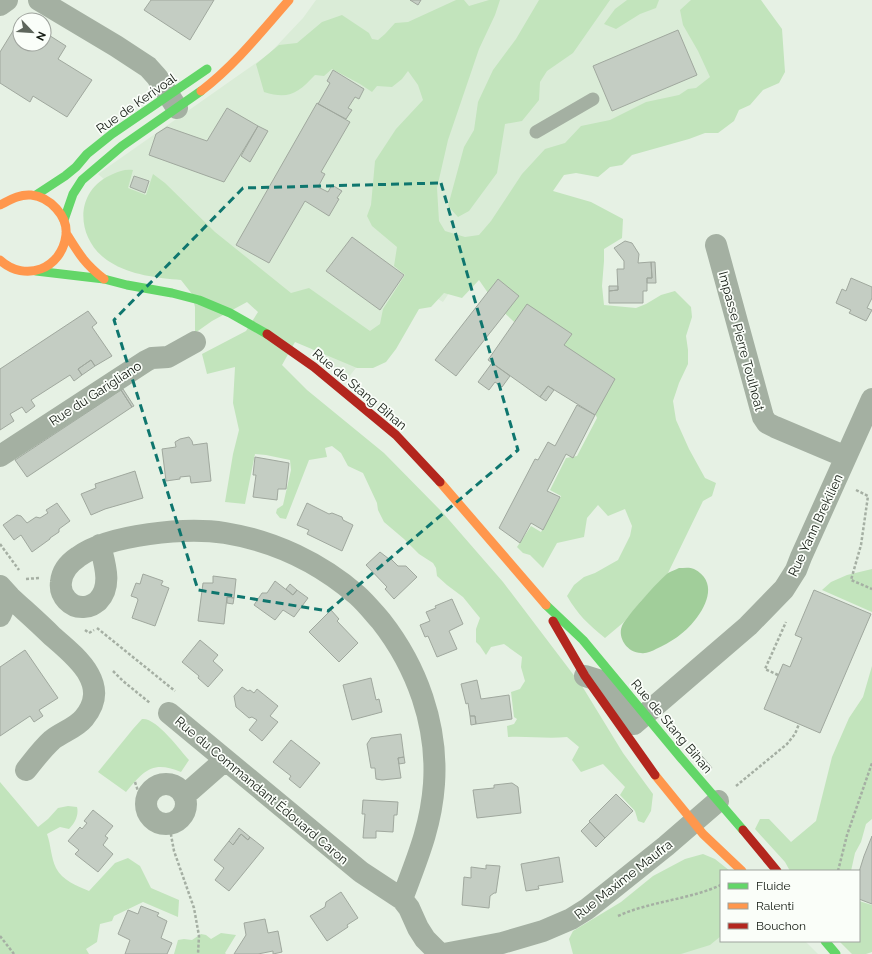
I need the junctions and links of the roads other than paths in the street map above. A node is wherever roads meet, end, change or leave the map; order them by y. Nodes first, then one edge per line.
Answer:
1 (7, 0) edge
2 (39, 0) edge
3 (289, 0) edge
4 (0, 6) edge
5 (254, 38) junction
6 (227, 55) dead end
7 (215, 63) dead end
8 (593, 100) dead end
9 (173, 101) junction
10 (536, 132) dead end
11 (36, 195) junction
12 (0, 205) edge
13 (64, 220) junction
14 (66, 233) junction
15 (716, 244) dead end
16 (1, 263) edge
17 (36, 271) junction
18 (104, 279) junction
19 (195, 342) dead end
20 (872, 399) edge
21 (0, 456) edge
22 (846, 457) junction
23 (100, 545) junction
24 (5, 591) edge
25 (543, 602) junction
26 (0, 616) edge
27 (585, 676) junction
28 (160, 709) road end
29 (646, 715) junction
30 (225, 760) junction
31 (26, 770) dead end
32 (184, 796) junction
33 (718, 801) junction
34 (692, 823) junction
35 (741, 870) edge
36 (776, 870) edge
37 (402, 899) junction
38 (826, 942) edge
39 (477, 951) edge
40 (440, 954) edge
41 (444, 954) edge
42 (836, 954) edge

1 - 4 street
2 - 9 street
3 - 5 street, Rue de Kerivoal
5 - 6 street, Rue de Kerivoal
5 - 9 street, Rue de Kerivoal
7 - 9 street, Rue de Kerivoal
8 - 10 lane
9 - 11 street, Rue de Kerivoal
9 - 13 street, Rue de Kerivoal
11 - 12 street
11 - 13 street
13 - 14 street
14 - 17 street
14 - 18 street, Rue de Stang Bihan
15 - 22 street, Impasse Pierre Toulhoat
16 - 17 street, Rue de Stang Bihan
17 - 18 street, Rue de Stang Bihan
18 - 25 street, Rue de Stang Bihan
19 - 21 street, Rue du Garigliano
20 - 22 street, Rue Yann Brekilien
22 - 29 street, Rue Yann Brekilien
23 - 23 street
23 - 37 street
24 - 26 street
24 - 31 street
25 - 27 street, Rue de Stang Bihan
25 - 29 street, Rue de Stang Bihan
27 - 29 street
27 - 34 street, Rue de Stang Bihan
28 - 30 street, Rue du Commandant Édouard Caron
29 - 33 street, Rue de Stang Bihan
30 - 32 street
30 - 37 street, Rue du Commandant Édouard Caron
32 - 32 street
33 - 34 street, Rue Maxime Maufra
33 - 36 street, Rue de Stang Bihan
34 - 35 street, Rue de Stang Bihan
34 - 39 street, Rue Maxime Maufra
37 - 40 street, Rue du Commandant Édouard Caron
38 - 42 street
39 - 41 street, Rue Maxime Maufra

